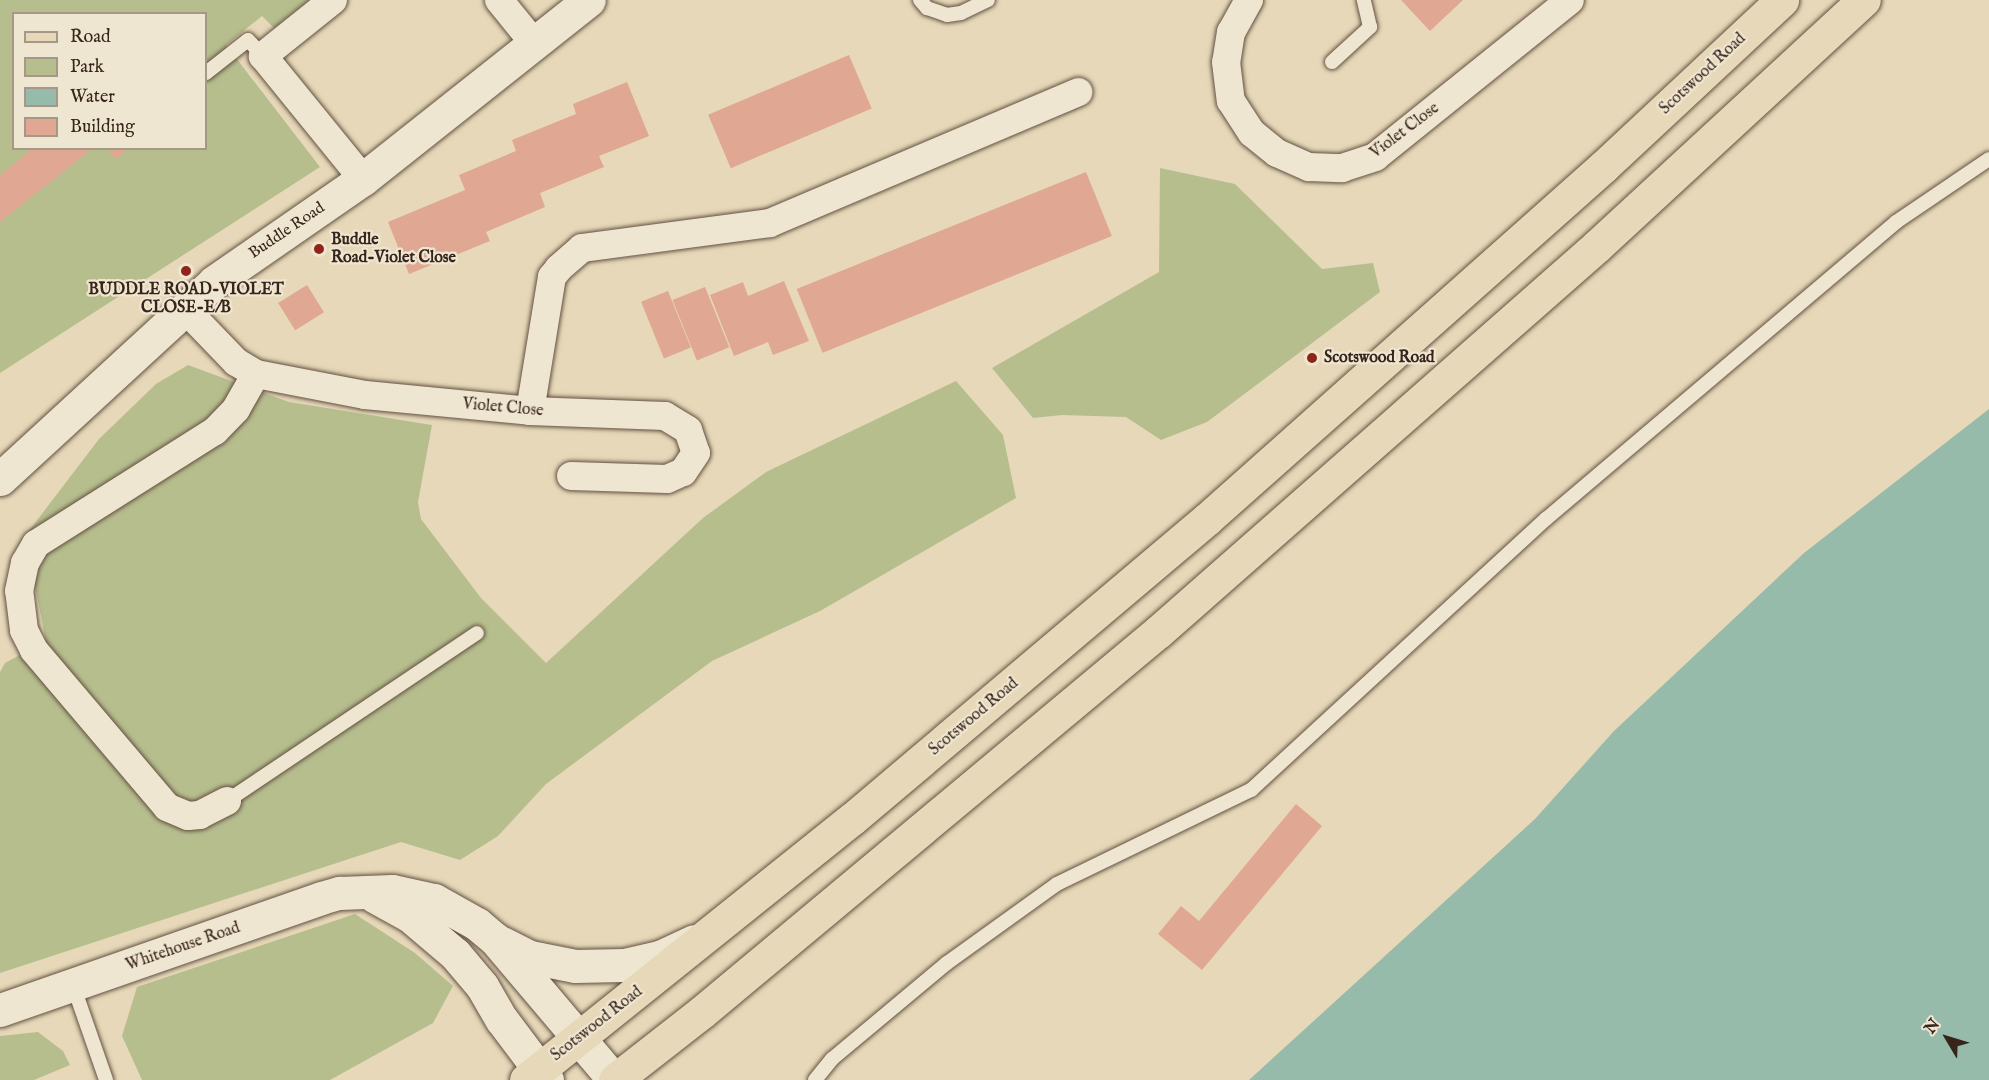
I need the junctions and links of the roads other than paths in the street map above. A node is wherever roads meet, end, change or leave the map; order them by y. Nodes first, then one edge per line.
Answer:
1 (333, 0) edge
2 (499, 0) edge
3 (589, 0) edge
4 (920, 0) edge
5 (988, 0) edge
6 (1249, 0) edge
7 (1364, 0) edge
8 (1570, 0) edge
9 (1782, 0) edge
10 (1864, 0) edge
11 (534, 43) junction
12 (262, 56) junction
13 (1332, 62) dead end
14 (207, 72) edge
15 (1078, 92) dead end
16 (1989, 159) edge
17 (363, 179) junction
18 (184, 308) junction
19 (256, 374) junction
20 (530, 411) junction
21 (571, 476) dead end
22 (0, 478) edge
23 (477, 633) dead end
24 (227, 801) joint
25 (367, 892) junction
26 (710, 934) junction
27 (495, 939) junction
28 (73, 985) junction
29 (0, 1010) edge
30 (580, 1037) junction
31 (537, 1077) edge
32 (106, 1080) edge
33 (614, 1080) edge
34 (815, 1080) edge

1 - 12 street
2 - 11 street
3 - 11 main road, Buddle Road
4 - 5 lane
6 - 8 street, Violet Close
7 - 13 lane
9 - 26 main road, Scotswood Road
10 - 33 main road
11 - 17 main road, Buddle Road
12 - 14 lane
12 - 17 street
15 - 20 street
16 - 34 lane
17 - 18 main road, Buddle Road
18 - 19 street, Violet Close
18 - 22 main road, Buddle Road
19 - 20 street, Violet Close
19 - 24 street
20 - 21 street, Violet Close
23 - 24 lane
25 - 27 main road, Whitehouse Road
25 - 28 main road, Whitehouse Road
25 - 31 main road
26 - 27 main road
26 - 30 main road, Scotswood Road
27 - 30 main road, Whitehouse Road
28 - 29 main road, Whitehouse Road
28 - 32 lane
30 - 31 main road, Scotswood Road
30 - 33 main road, Whitehouse Road

